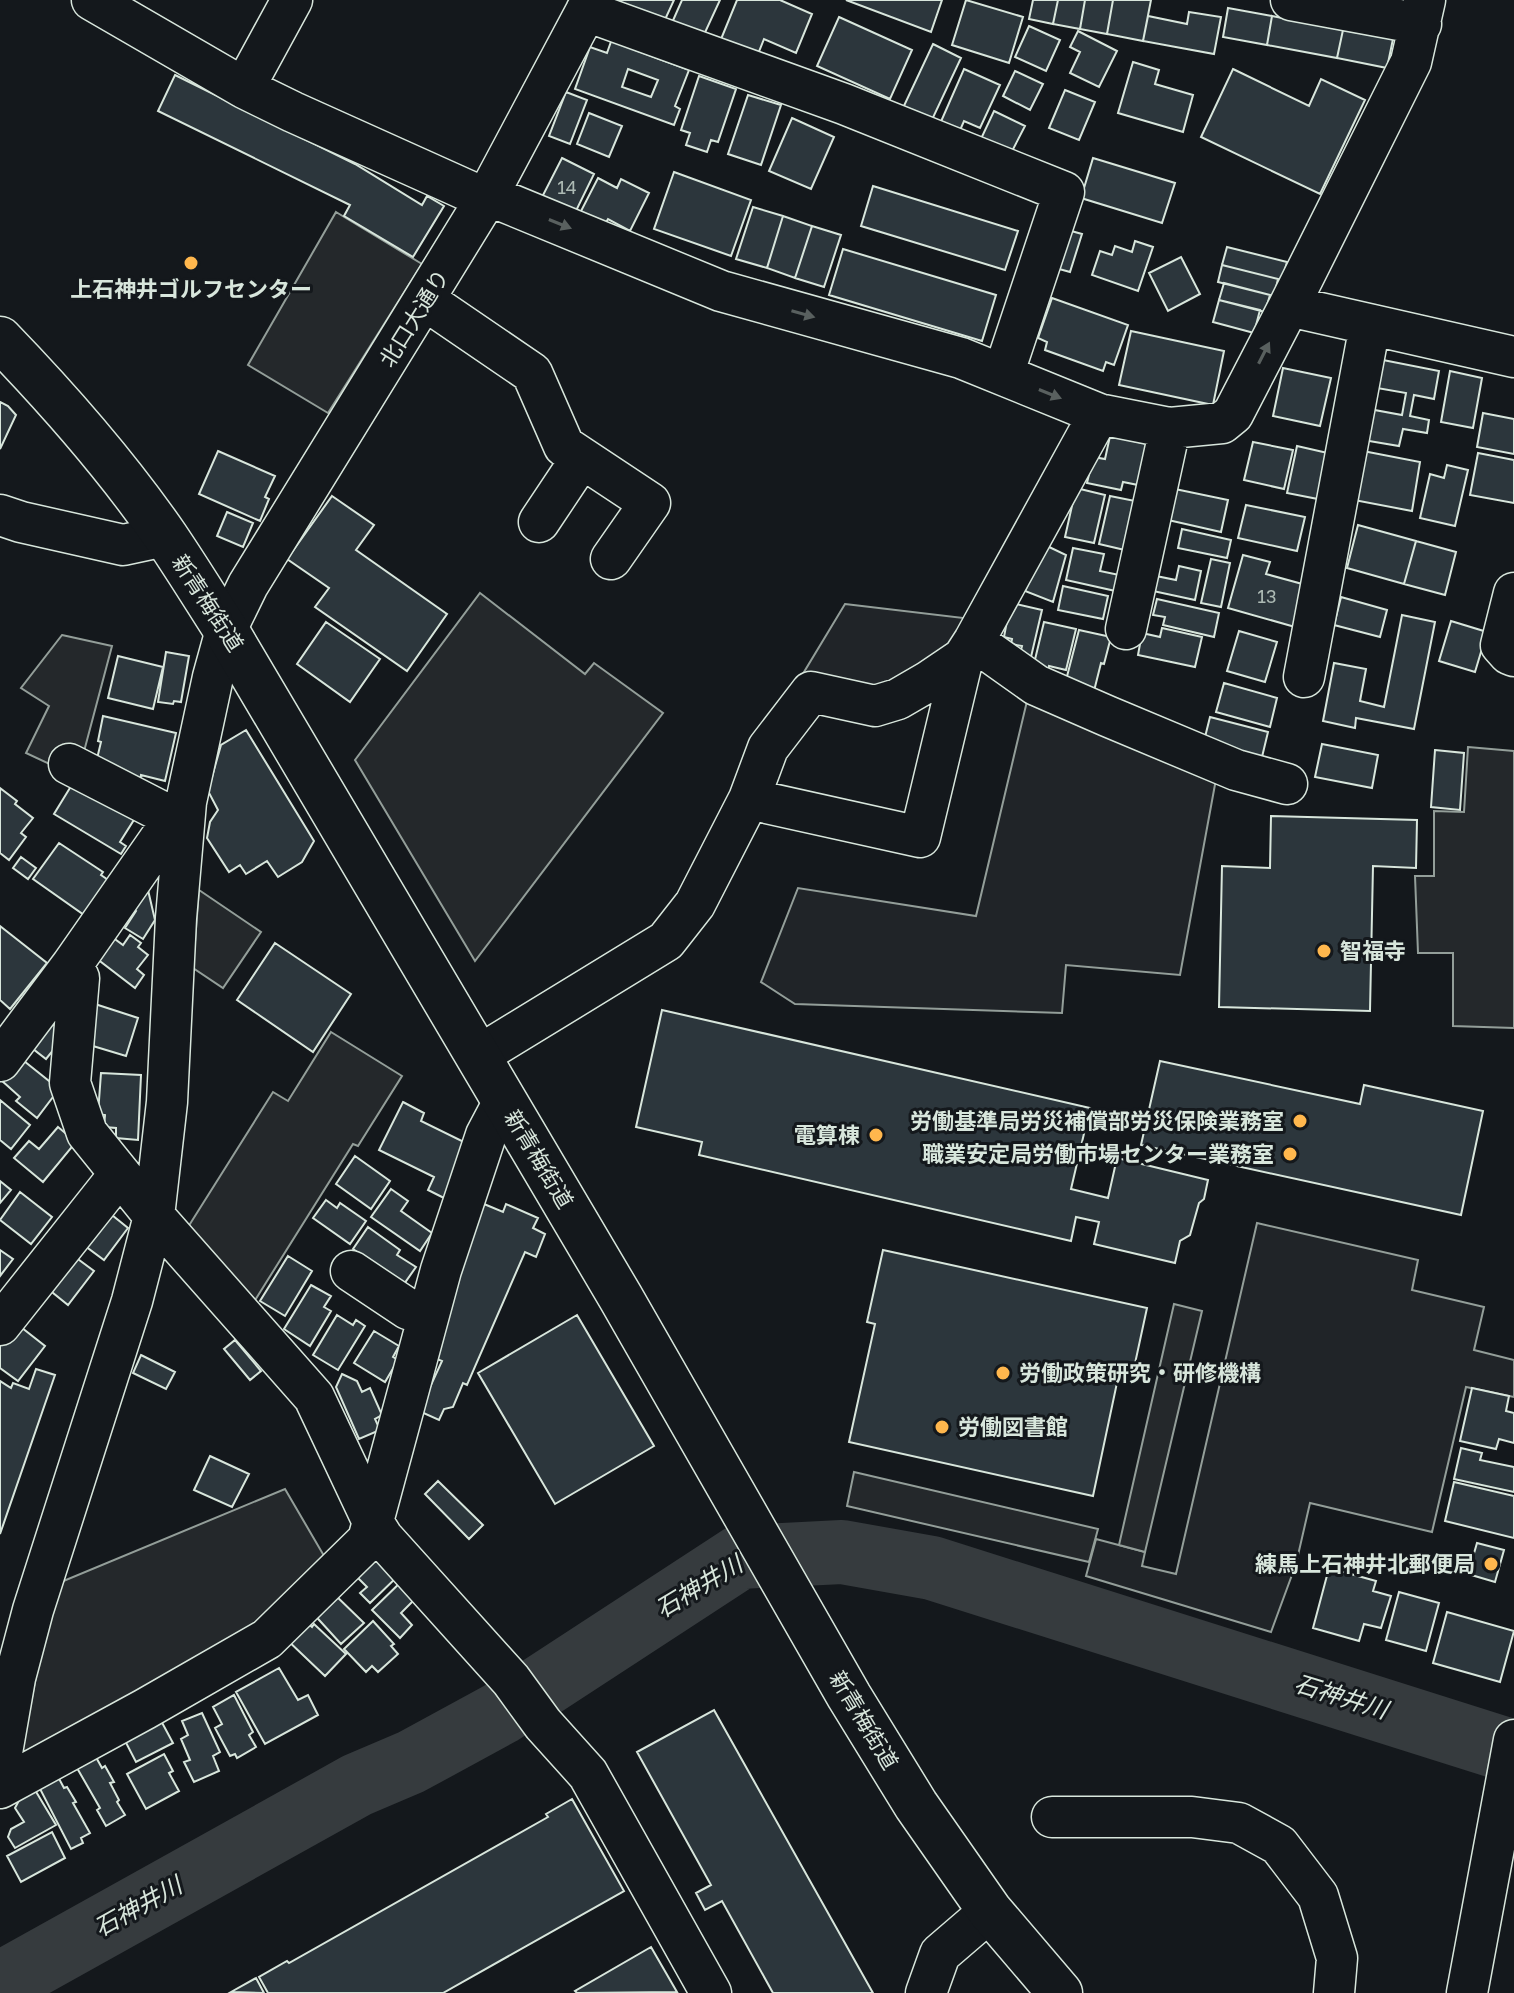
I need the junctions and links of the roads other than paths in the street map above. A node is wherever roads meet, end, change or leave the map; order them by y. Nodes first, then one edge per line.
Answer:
1 (92, 0) edge
2 (292, 0) edge
3 (1291, 0) edge
4 (589, 6) edge
5 (1423, 12) edge
6 (244, 88) junction
7 (487, 197) junction
8 (425, 300) junction
9 (1289, 306) junction
10 (1370, 325) junction
11 (0, 339) edge
12 (1514, 357) edge
13 (1003, 375) junction
14 (1099, 414) junction
15 (1170, 428) junction
16 (581, 459) junction
17 (0, 515) edge
18 (539, 522) dead end
19 (165, 536) junction
20 (611, 559) dead end
21 (1514, 593) edge
22 (1126, 629) dead end
23 (226, 630) junction
24 (969, 650) junction
25 (1514, 656) edge
26 (1304, 677) dead end
27 (69, 764) dead end
28 (1287, 784) dead end
29 (749, 799) junction
30 (180, 810) junction
31 (72, 965) junction
32 (478, 1056) junction
33 (0, 1061) edge
34 (504, 1101) junction
35 (121, 1175) junction
36 (154, 1216) junction
37 (351, 1271) dead end
38 (428, 1316) junction
39 (0, 1325) edge
40 (373, 1522) junction
41 (8, 1672) edge
42 (1514, 1740) edge
43 (0, 1764) edge
44 (0, 1788) edge
45 (1052, 1817) dead end
46 (1505, 1834) edge
47 (990, 1911) junction
48 (711, 1993) edge
49 (926, 1993) edge
50 (1060, 1993) edge
51 (1334, 1993) edge
52 (1467, 1993) edge

1 - 6 street
2 - 6 street
3 - 5 street
4 - 7 street, 北口大通り
4 - 13 street
5 - 9 street
6 - 7 street
7 - 8 street, 北口大通り
7 -> 13 street
8 - 16 street
8 - 23 street, 北口大通り
9 - 10 street
15 -> 9 street
10 - 12 street
10 - 26 street
11 - 19 main road, 新青梅街道
13 -> 14 street
14 - 15 street
14 - 24 street
15 - 22 street
16 - 18 street
16 - 20 street
17 - 19 street
19 - 23 main road, 新青梅街道
21 - 25 street
23 - 30 street, 北口大通り
23 - 32 main road, 新青梅街道
24 - 28 street
24 - 29 street
24 - 29 street
27 - 30 street
29 - 32 street
30 - 31 street
30 - 36 street, 北口大通り
31 - 33 street
31 - 35 street
32 - 34 main road, 新青梅街道
34 - 38 street
34 - 47 main road, 新青梅街道
35 - 36 street
35 - 39 street
36 - 40 street
36 - 41 street, 北口大通り
37 - 38 street
38 - 40 street
40 - 44 street
40 - 48 street
41 - 43 street, 北口大通り
42 - 46 street
45 - 51 street
46 - 52 street
47 - 49 street
47 - 50 main road, 新青梅街道

